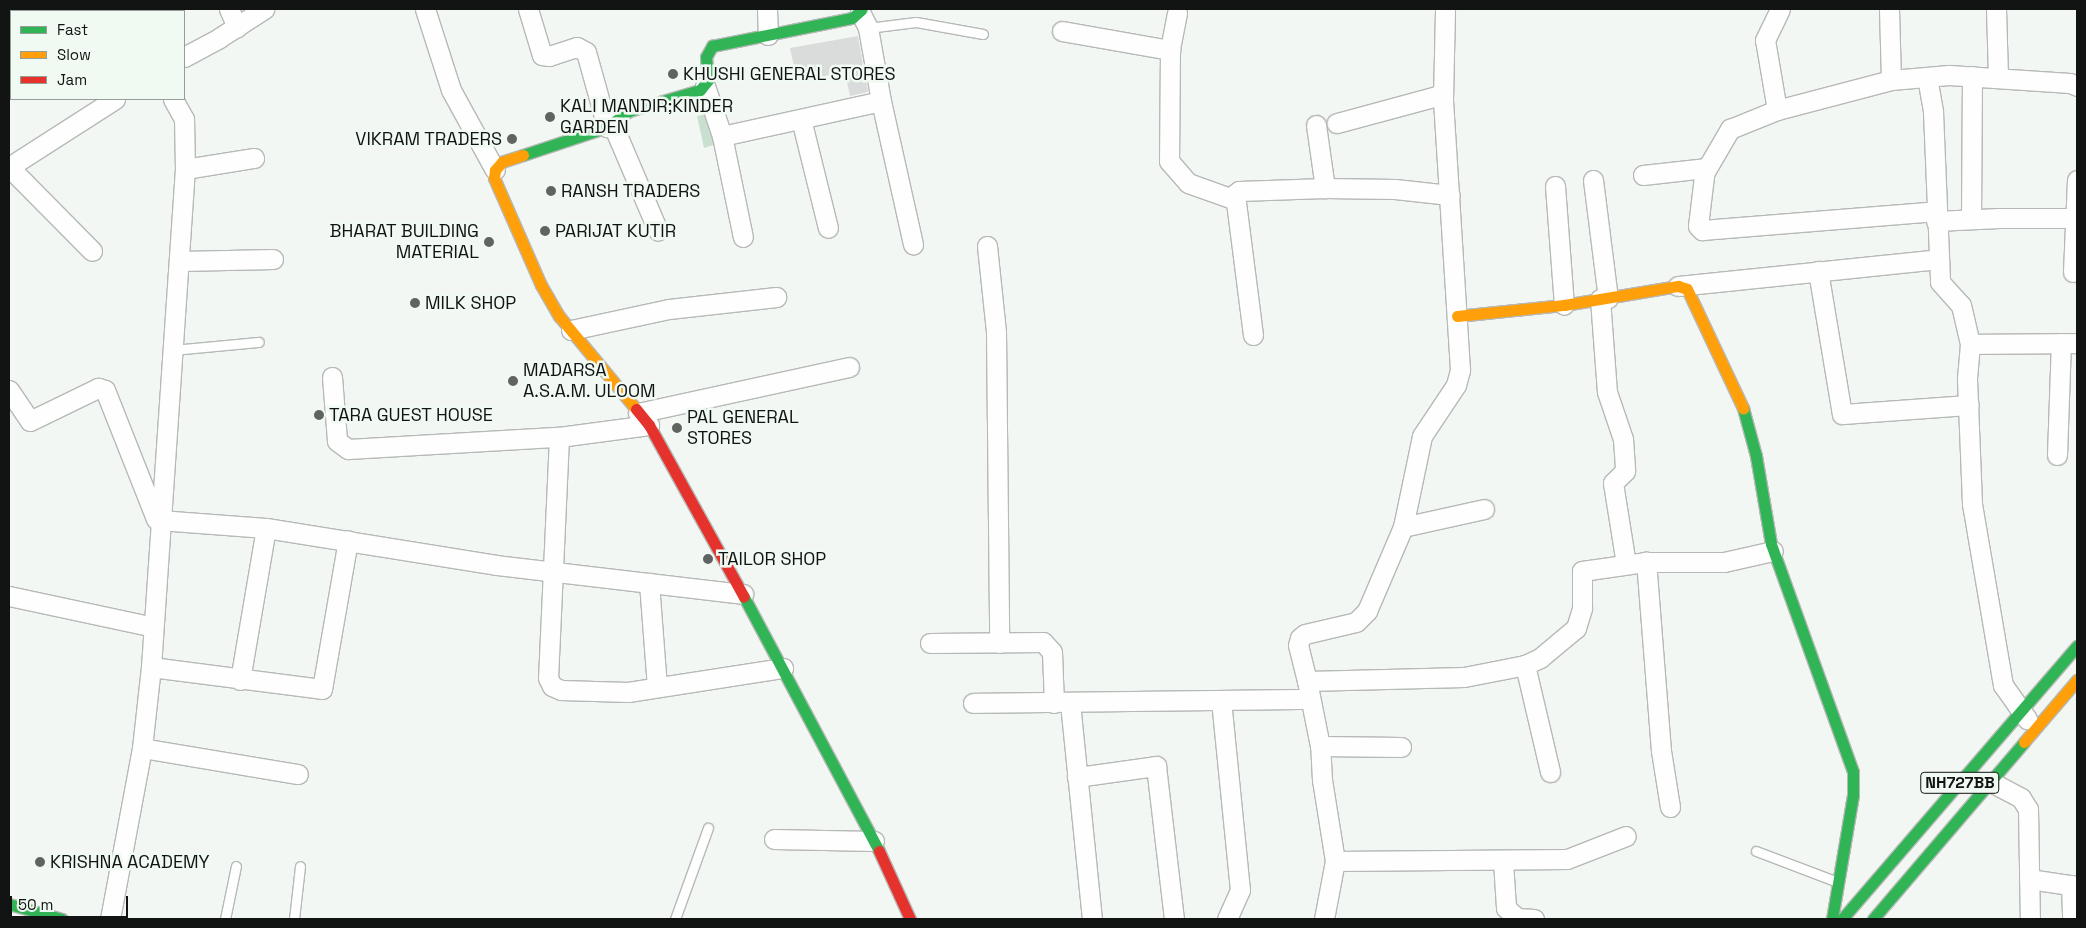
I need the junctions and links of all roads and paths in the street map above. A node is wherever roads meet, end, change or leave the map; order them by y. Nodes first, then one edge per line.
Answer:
1 (229, 9) edge
2 (264, 9) edge
3 (425, 9) edge
4 (528, 9) edge
5 (767, 9) edge
6 (1445, 9) edge
7 (1780, 9) edge
8 (1889, 9) edge
9 (1996, 9) edge
10 (1177, 13) dead end
11 (863, 16) edge
12 (237, 27) junction
13 (1062, 31) dead end
14 (983, 34) dead end
15 (768, 35) junction
16 (1170, 50) junction
17 (185, 56) edge
18 (1972, 76) junction
19 (1927, 77) junction
20 (1998, 78) junction
21 (1891, 80) junction
22 (705, 86) junction
23 (2077, 86) edge
24 (1444, 99) junction
25 (113, 100) edge
26 (174, 100) edge
27 (881, 101) junction
28 (1777, 110) junction
29 (801, 119) junction
30 (1337, 122) dead end
31 (609, 125) junction
32 (1316, 125) dead end
33 (722, 136) junction
34 (254, 158) dead end
35 (9, 167) edge
36 (185, 168) junction
37 (495, 170) junction
38 (1706, 170) junction
39 (1643, 175) dead end
40 (1592, 180) dead end
41 (2077, 180) edge
42 (1555, 186) dead end
43 (1325, 188) junction
44 (1450, 195) junction
45 (1233, 199) junction
46 (1936, 216) junction
47 (2076, 218) edge
48 (1971, 220) junction
49 (828, 228) dead end
50 (658, 231) dead end
51 (743, 237) dead end
52 (913, 244) dead end
53 (987, 246) dead end
54 (92, 251) dead end
55 (273, 259) dead end
56 (1939, 259) junction
57 (181, 260) junction
58 (1818, 271) junction
59 (2074, 272) dead end
60 (1678, 286) junction
61 (776, 297) dead end
62 (1604, 299) junction
63 (1564, 305) junction
64 (1457, 316) junction
65 (571, 330) junction
66 (1253, 335) dead end
67 (259, 342) dead end
68 (2069, 343) edge
69 (1970, 344) junction
70 (172, 350) junction
71 (849, 367) dead end
72 (332, 376) dead end
73 (9, 390) edge
74 (1968, 405) junction
75 (643, 419) junction
76 (559, 437) junction
77 (2057, 455) dead end
78 (1484, 508) dead end
79 (158, 523) junction
80 (1403, 527) junction
81 (266, 528) junction
82 (348, 540) junction
83 (1773, 551) junction
84 (1646, 562) junction
85 (1626, 564) junction
86 (553, 572) junction
87 (649, 583) junction
88 (743, 594) junction
89 (9, 596) edge
90 (153, 627) junction
91 (930, 643) dead end
92 (999, 643) junction
93 (2077, 646) edge
94 (1525, 665) junction
95 (151, 667) junction
96 (783, 668) junction
97 (240, 680) junction
98 (2077, 680) edge
99 (657, 688) junction
100 (1309, 690) junction
101 (1221, 700) junction
102 (1062, 703) junction
103 (973, 704) dead end
104 (2021, 714) junction
105 (2036, 727) junction
106 (1320, 746) junction
107 (1401, 747) dead end
108 (142, 748) junction
109 (1550, 772) dead end
110 (298, 774) dead end
111 (1078, 777) junction
112 (1991, 782) junction
113 (1670, 807) dead end
114 (708, 828) dead end
115 (1626, 836) dead end
116 (774, 839) dead end
117 (874, 841) junction
118 (1756, 851) dead end
119 (1335, 860) junction
120 (1503, 861) junction
121 (236, 866) dead end
122 (300, 866) dead end
123 (2029, 879) junction
124 (1837, 882) junction
125 (2074, 886) edge
126 (9, 905) edge
127 (62, 919) edge
128 (110, 919) edge
129 (225, 919) edge
130 (294, 919) edge
131 (675, 919) edge
132 (910, 919) edge
133 (1092, 919) edge
134 (1174, 919) edge
135 (1227, 919) edge
136 (1324, 919) edge
137 (1534, 919) edge
138 (1832, 919) edge
139 (1842, 919) edge
140 (1873, 919) edge
141 (2030, 919) edge
142 (2072, 919) edge

1 - 12 street
2 - 12 street
3 - 37 street
4 - 31 street
5 - 15 street
6 - 24 street
7 - 28 street
8 - 21 street
9 - 20 street
10 - 16 street
11 - 14 lane
11 - 15 main road
11 - 27 street
12 - 17 street
13 - 16 street
15 - 22 main road
16 - 45 street
18 - 19 street
18 - 20 street
18 - 48 street
19 - 21 street
19 - 46 street
20 - 23 street
21 - 28 street
22 - 31 main road
22 - 33 street
24 - 30 street
24 - 44 street
25 - 35 street
26 - 36 street
27 - 29 street
27 - 52 street
28 - 38 street
29 - 33 street
29 - 49 street
31 - 37 main road
31 - 50 street
32 - 43 street
33 - 51 street
34 - 36 street
35 - 54 street
36 - 57 street
37 - 65 main road
38 - 39 street
38 - 46 street
40 - 62 street
41 - 47 street
42 - 63 street
43 - 44 street
43 - 45 street
44 - 64 street
45 - 66 street
46 - 48 street
46 - 56 street
47 - 48 street
47 - 59 street
53 - 92 street
55 - 57 street
56 - 58 street
56 - 69 street
57 - 70 street
58 - 60 street
58 - 74 street
60 - 62 main road
60 - 83 main road
61 - 65 street
62 - 63 main road
62 - 85 street
63 - 64 main road
64 - 80 street
65 - 75 main road
67 - 70 lane
68 - 69 street
68 - 77 street
69 - 74 street
70 - 79 street
71 - 75 street
72 - 76 street
73 - 79 street
74 - 104 street
75 - 76 street
75 - 88 main road
76 - 86 street
78 - 80 street
79 - 81 street
79 - 90 street
80 - 100 street
81 - 82 street
81 - 97 street
82 - 86 street
82 - 97 street
83 - 84 street
83 - 124 main road
84 - 85 street
84 - 113 street
85 - 94 street
86 - 87 street
86 - 99 street
87 - 88 street
87 - 99 street
88 - 96 main road
89 - 90 street
90 - 95 street
91 - 92 street
92 - 102 street
93 - 104 main road, NH727BB
94 - 100 street
94 - 109 street
95 - 97 street
95 - 108 street
96 - 99 street
96 - 117 main road
98 - 105 main road, NH727BB
100 - 101 street
100 - 106 street
101 - 102 street
101 - 135 street
102 - 103 street
102 - 111 street
104 - 105 street
104 - 139 main road, NH727BB
105 - 112 main road, NH727BB
106 - 107 street
106 - 119 street
108 - 110 street
108 - 128 street
111 - 133 street
111 - 134 street
112 - 123 street
112 - 140 main road, NH727BB
114 - 131 lane
115 - 120 street
116 - 117 street
117 - 132 main road
118 - 124 lane
119 - 120 street
119 - 136 street
120 - 137 street
121 - 129 lane
122 - 130 lane
123 - 125 street
123 - 141 street
124 - 138 main road
125 - 142 street
126 - 127 main road

